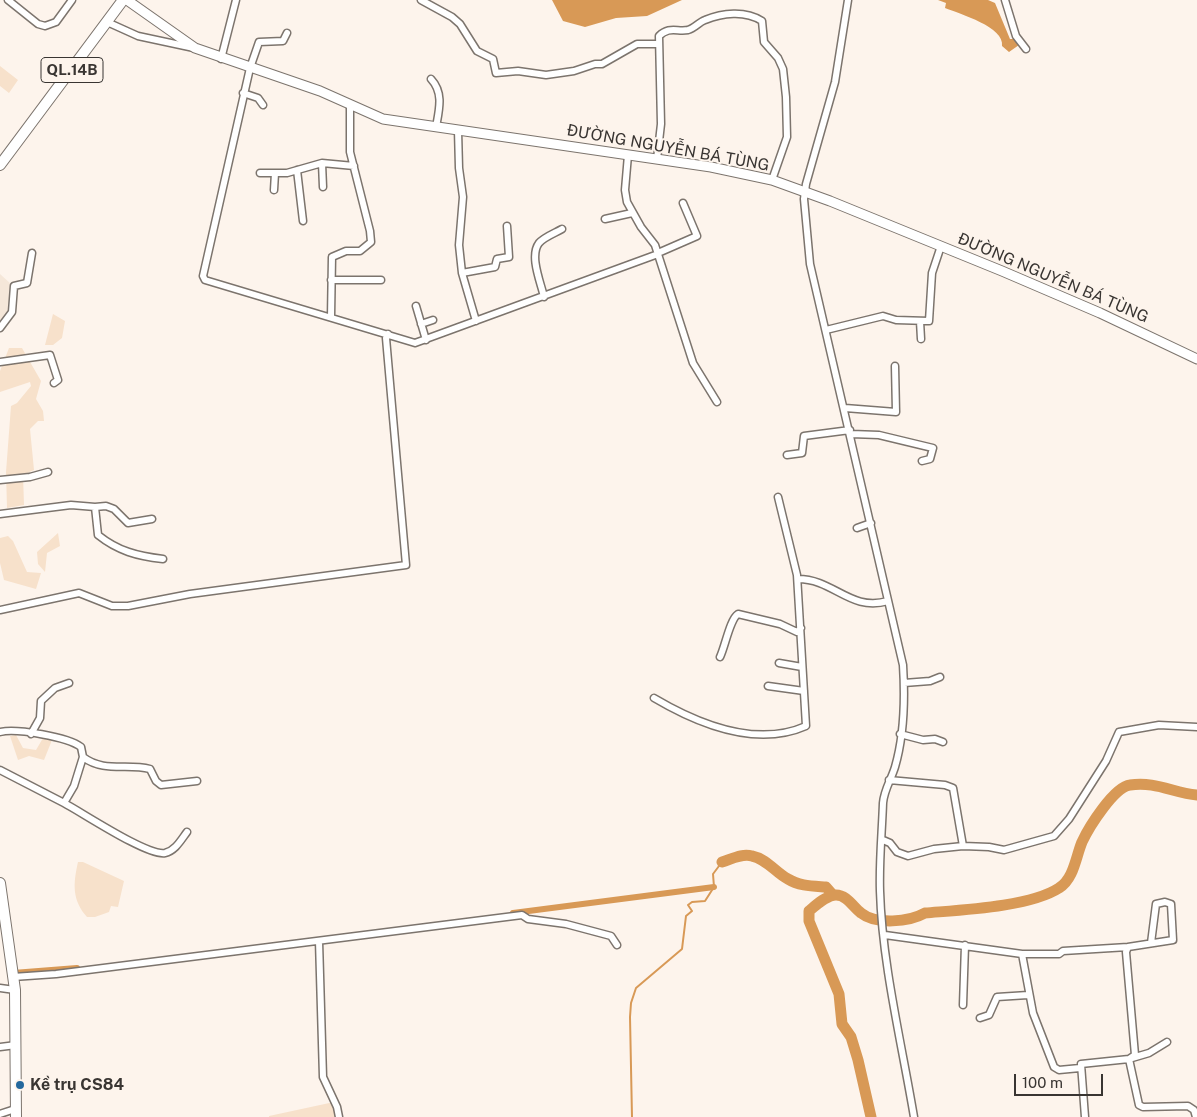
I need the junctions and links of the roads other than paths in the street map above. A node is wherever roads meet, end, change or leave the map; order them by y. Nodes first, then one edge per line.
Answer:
1 (8, 0) edge
2 (72, 0) edge
3 (236, 0) edge
4 (421, 0) edge
5 (1004, 0) edge
6 (122, 1) edge
7 (847, 2) edge
8 (107, 22) junction
9 (287, 32) dead end
10 (659, 44) junction
11 (194, 48) junction
12 (1026, 49) dead end
13 (221, 58) junction
14 (250, 68) junction
15 (431, 78) dead end
16 (243, 93) junction
17 (350, 104) junction
18 (263, 105) dead end
19 (436, 127) junction
20 (458, 130) junction
21 (628, 155) junction
22 (658, 159) junction
23 (322, 163) junction
24 (0, 165) edge
25 (354, 166) junction
26 (297, 170) junction
27 (260, 173) dead end
28 (275, 173) junction
29 (772, 180) junction
30 (322, 187) dead end
31 (274, 190) dead end
32 (805, 191) junction
33 (683, 204) dead end
34 (632, 213) junction
35 (606, 219) dead end
36 (303, 221) dead end
37 (507, 226) dead end
38 (562, 229) dead end
39 (943, 247) junction
40 (32, 253) dead end
41 (658, 253) junction
42 (462, 273) junction
43 (331, 280) junction
44 (381, 280) dead end
45 (544, 297) junction
46 (416, 306) dead end
47 (331, 317) junction
48 (433, 320) dead end
49 (476, 321) junction
50 (920, 321) junction
51 (421, 324) junction
52 (0, 328) edge
53 (826, 330) junction
54 (388, 334) junction
55 (921, 339) dead end
56 (426, 340) junction
57 (1197, 360) edge
58 (0, 362) edge
59 (896, 366) dead end
60 (54, 383) dead end
61 (716, 402) dead end
62 (845, 408) junction
63 (850, 432) junction
64 (787, 455) dead end
65 (922, 461) dead end
66 (48, 472) dead end
67 (0, 480) edge
68 (778, 497) dead end
69 (95, 508) junction
70 (0, 514) edge
71 (152, 519) dead end
72 (871, 523) junction
73 (857, 528) dead end
74 (163, 559) dead end
75 (798, 579) junction
76 (888, 601) junction
77 (0, 610) edge
78 (801, 628) junction
79 (720, 657) dead end
80 (779, 663) dead end
81 (802, 667) junction
82 (940, 677) dead end
83 (69, 683) dead end
84 (904, 683) junction
85 (768, 686) dead end
86 (804, 690) junction
87 (654, 698) dead end
88 (1197, 727) edge
89 (0, 732) edge
90 (31, 734) junction
91 (900, 734) junction
92 (943, 742) dead end
93 (83, 757) junction
94 (0, 770) edge
95 (889, 780) junction
96 (197, 781) dead end
97 (64, 803) junction
98 (187, 832) dead end
99 (883, 840) junction
100 (962, 846) junction
101 (0, 887) edge
102 (884, 932) junction
103 (319, 940) junction
104 (1151, 943) junction
105 (617, 945) dead end
106 (965, 946) junction
107 (1128, 947) junction
108 (1022, 954) junction
109 (14, 976) junction
110 (0, 988) edge
111 (15, 990) junction
112 (1028, 996) junction
113 (964, 1005) dead end
114 (980, 1018) dead end
115 (1167, 1042) dead end
116 (16, 1044) junction
117 (0, 1047) edge
118 (1130, 1058) junction
119 (1080, 1068) junction
120 (16, 1113) edge
121 (0, 1114) edge
122 (339, 1117) edge
123 (914, 1117) edge
124 (1085, 1117) edge
125 (1196, 1117) edge

1 - 2 street
3 - 13 street
4 - 10 street
5 - 12 street
6 - 8 highway, QL.14B
6 - 11 main road, ĐƯỜNG NGUYỄN BÁ TÙNG
7 - 32 street
8 - 11 street
8 - 24 highway, QL.14B
9 - 14 street
10 - 22 street
10 - 29 street
11 - 13 main road, ĐƯỜNG NGUYỄN BÁ TÙNG
13 - 14 main road, ĐƯỜNG NGUYỄN BÁ TÙNG
14 - 16 street
14 - 17 main road, ĐƯỜNG NGUYỄN BÁ TÙNG
15 - 19 street
16 - 18 street
16 - 47 street
17 - 19 main road, ĐƯỜNG NGUYỄN BÁ TÙNG
17 - 25 street
19 - 20 main road, ĐƯỜNG NGUYỄN BÁ TÙNG
20 - 21 main road, ĐƯỜNG NGUYỄN BÁ TÙNG
20 - 42 street
21 - 22 main road, ĐƯỜNG NGUYỄN BÁ TÙNG
21 - 34 street
22 - 29 main road, ĐƯỜNG NGUYỄN BÁ TÙNG
23 - 25 street
23 - 26 street
23 - 30 street
25 - 43 street
26 - 28 street
26 - 36 street
27 - 28 street
28 - 31 street
29 - 32 main road, ĐƯỜNG NGUYỄN BÁ TÙNG
32 - 39 main road, ĐƯỜNG NGUYỄN BÁ TÙNG
32 - 53 street
33 - 41 street
34 - 35 street
34 - 41 street
37 - 42 street
38 - 45 street
39 - 50 street
39 - 57 main road, ĐƯỜNG NGUYỄN BÁ TÙNG
40 - 52 street
41 - 45 street
41 - 61 street
42 - 49 street
43 - 44 street
43 - 47 street
45 - 49 street
46 - 51 street
47 - 54 street
48 - 51 street
49 - 56 street
50 - 53 street
50 - 55 street
51 - 56 street
53 - 62 street
54 - 56 street
54 - 77 street
58 - 60 street
59 - 62 street
62 - 63 street
63 - 64 street
63 - 65 street
63 - 72 street
66 - 67 street
68 - 75 street
69 - 70 street
69 - 71 street
69 - 74 street
72 - 73 street
72 - 76 street
75 - 76 street
75 - 78 street
76 - 84 street
78 - 79 street
78 - 81 street
80 - 81 street
81 - 86 street
82 - 84 street
83 - 90 street
84 - 91 street
85 - 86 street
86 - 87 street
88 - 100 street
89 - 90 street
90 - 93 street
91 - 92 street
91 - 95 street
93 - 96 street
93 - 97 street
94 - 97 street
95 - 99 street
95 - 100 street
97 - 98 street
99 - 100 street
99 - 102 street
101 - 109 highway
102 - 106 street
102 - 123 street
103 - 105 street
103 - 109 street
103 - 122 street
104 - 104 street
104 - 107 street
106 - 108 street
106 - 113 street
107 - 108 street
107 - 118 street
108 - 112 street
109 - 111 highway
110 - 111 street
111 - 116 highway
112 - 114 street
112 - 119 street
115 - 118 street
116 - 117 street
116 - 120 highway
118 - 119 street
118 - 125 street
119 - 124 street
120 - 121 street

